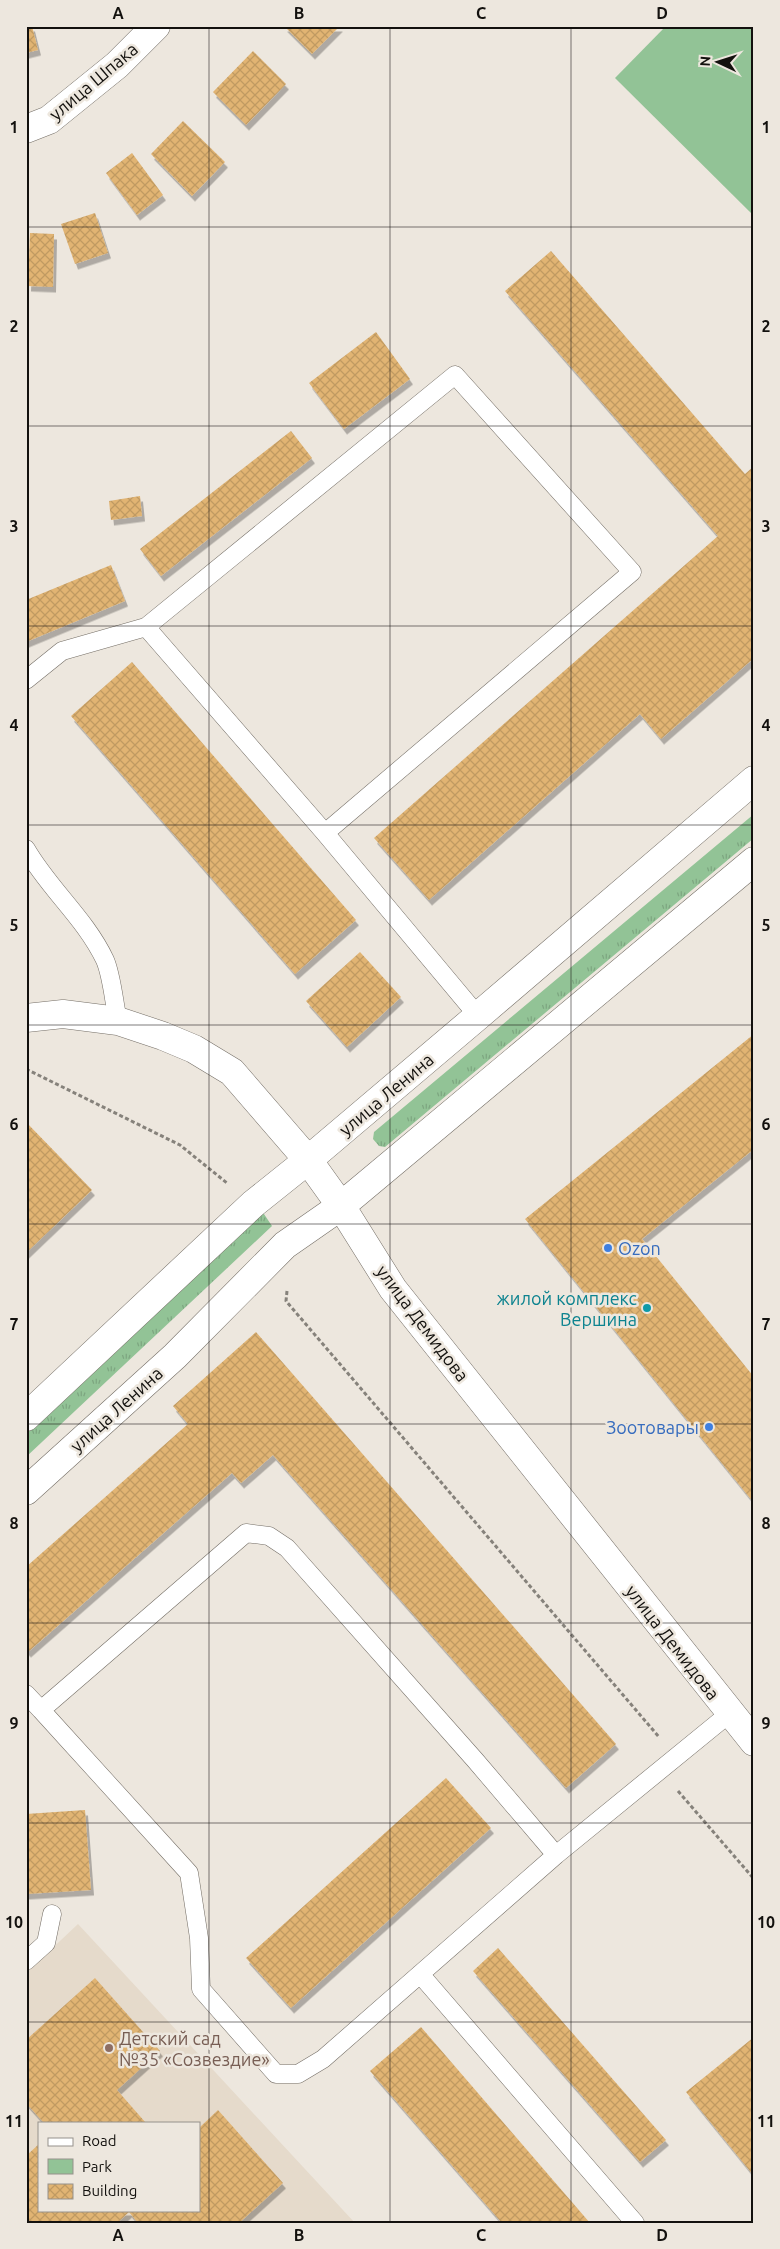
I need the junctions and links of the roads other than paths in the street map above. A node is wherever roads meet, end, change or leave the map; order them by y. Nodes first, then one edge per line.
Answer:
1 (156, 26) edge
2 (26, 129) edge
3 (146, 627) junction
4 (26, 680) edge
5 (754, 780) edge
6 (324, 833) junction
7 (26, 849) edge
8 (754, 861) edge
9 (478, 1016) junction
10 (26, 1018) edge
11 (118, 1021) junction
12 (308, 1160) junction
13 (341, 1206) junction
14 (26, 1417) edge
15 (26, 1491) edge
16 (26, 1694) edge
17 (41, 1710) junction
18 (730, 1713) junction
19 (754, 1742) edge
20 (556, 1855) junction
21 (52, 1914) dead end
22 (46, 1943) junction
23 (26, 1944) edge
24 (26, 1961) edge
25 (420, 1974) junction
26 (635, 2223) edge

1 - 2 street, улица Шпака
3 - 4 lane
3 - 6 lane
3 - 6 lane
5 - 9 street, улица Ленина
6 - 9 lane
7 - 11 lane
8 - 13 street, улица Ленина
9 - 12 street, улица Ленина
10 - 11 street, улица Демидова
11 - 12 street, улица Демидова
12 - 13 street, улица Демидова
12 - 14 street, улица Ленина
13 - 15 street, улица Ленина
13 - 18 street, улица Демидова
16 - 17 lane
17 - 20 lane
17 - 25 lane
18 - 19 street, улица Демидова
18 - 20 lane
20 - 25 lane
21 - 22 lane
22 - 23 lane
22 - 24 lane
25 - 26 lane

